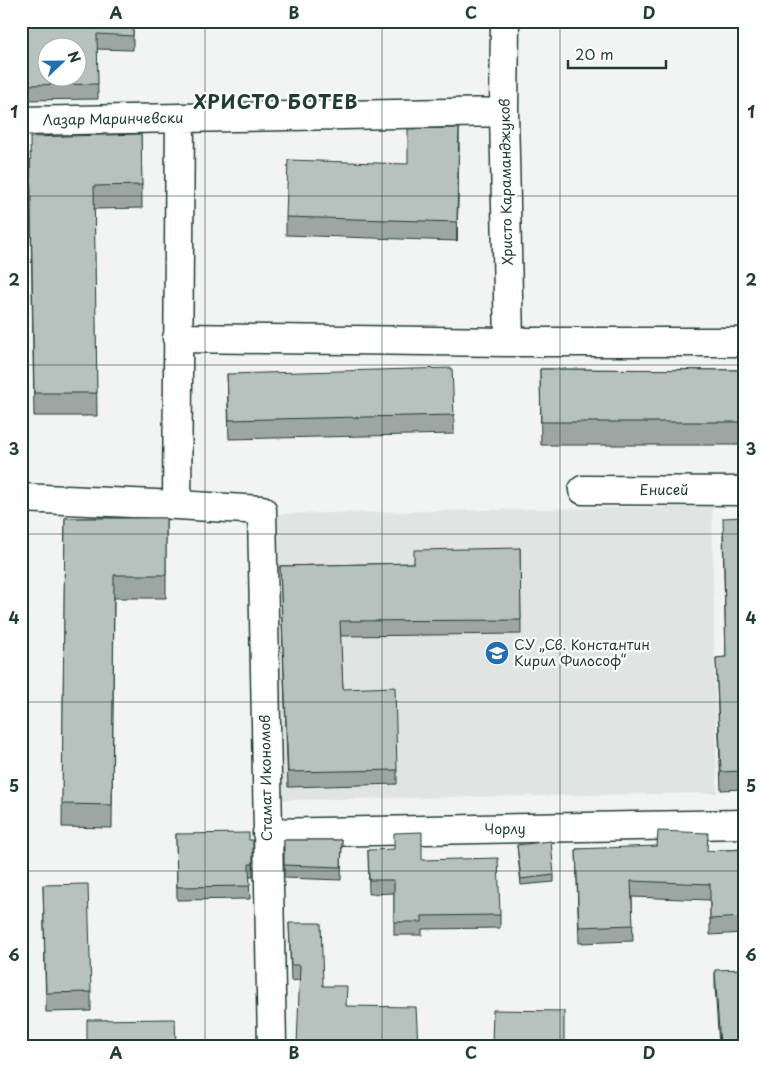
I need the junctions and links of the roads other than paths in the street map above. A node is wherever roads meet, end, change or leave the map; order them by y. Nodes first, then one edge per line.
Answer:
1 (504, 21) edge
2 (504, 112) junction
3 (180, 118) junction
4 (21, 121) edge
5 (177, 338) junction
6 (509, 342) junction
7 (744, 342) edge
8 (583, 490) dead end
9 (744, 491) edge
10 (21, 498) edge
11 (177, 506) junction
12 (744, 824) edge
13 (267, 833) junction
14 (272, 1046) edge

1 - 2 street, Христо Караманджуков
2 - 3 street, Лазар Маринчевски
2 - 6 street, Христо Караманджуков
3 - 4 street, Лазар Маринчевски
3 - 5 street
5 - 6 street
5 - 11 street
6 - 7 street
8 - 9 street, Енисей
10 - 11 street
11 - 13 street, Стамат Икономов
12 - 13 street, Чорлу
13 - 14 street, Стамат Икономов

